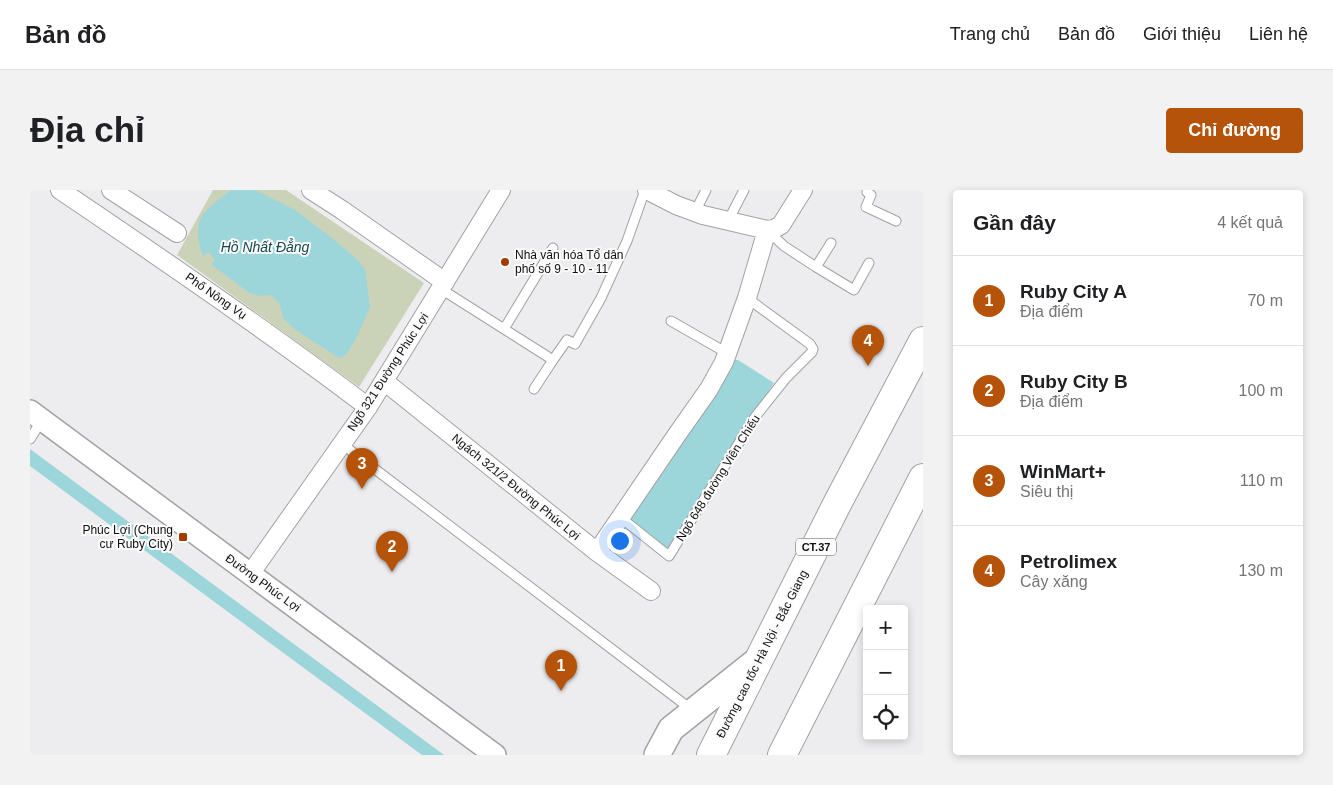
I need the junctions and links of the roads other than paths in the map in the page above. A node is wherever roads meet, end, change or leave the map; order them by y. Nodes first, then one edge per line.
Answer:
1 (60, 190) edge
2 (111, 190) edge
3 (311, 190) edge
4 (501, 190) edge
5 (646, 190) edge
6 (706, 190) edge
7 (744, 190) edge
8 (803, 190) edge
9 (866, 191) edge
10 (695, 212) junction
11 (728, 221) junction
12 (896, 221) dead end
13 (767, 230) junction
14 (177, 233) dead end
15 (831, 243) dead end
16 (553, 248) dead end
17 (869, 263) dead end
18 (816, 267) junction
19 (443, 286) junction
20 (747, 298) junction
21 (671, 320) dead end
22 (504, 329) junction
23 (923, 341) edge
24 (727, 353) junction
25 (553, 360) junction
26 (384, 381) junction
27 (534, 390) dead end
28 (368, 407) junction
29 (36, 415) edge
30 (30, 439) edge
31 (342, 444) junction
32 (923, 478) edge
33 (620, 518) junction
34 (597, 552) junction
35 (250, 574) junction
36 (650, 591) dead end
37 (760, 658) junction
38 (694, 711) junction
39 (495, 755) edge
40 (657, 755) edge
41 (711, 755) edge
42 (782, 755) edge

1 - 28 street, Phố Nông Vụ
2 - 14 street
3 - 19 street
4 - 19 street, Ngõ 321 Đường Phúc Lợi
5 - 10 street
5 - 25 lane
6 - 10 lane
7 - 11 lane
8 - 13 street
9 - 12 lane
10 - 11 street
11 - 13 street
13 - 18 lane
13 - 20 street
15 - 18 lane
16 - 22 lane
17 - 18 lane
19 - 22 lane
19 - 26 street, Ngõ 321 Đường Phúc Lợi
20 - 24 street
20 - 33 lane, Ngõ 648 đường Viên Chiếu
21 - 24 lane
22 - 25 lane
23 - 37 highway, Đường cao tốc Hà Nội - Bắc Giang / CT.37
24 - 33 street
25 - 27 lane
26 - 28 street, Ngõ 321 Đường Phúc Lợi
26 - 34 street, Ngách 321/2 Đường Phúc Lợi
28 - 31 street, Ngõ 321 Đường Phúc Lợi
29 - 30 lane
29 - 35 street, Đường Phúc Lợi
31 - 35 street, Ngõ 321 Đường Phúc Lợi
31 - 38 lane
32 - 42 highway
33 - 34 street
34 - 36 street, Ngách 321/2 Đường Phúc Lợi
35 - 39 street, Đường Phúc Lợi
37 - 38 main road
37 - 41 highway, Đường cao tốc Hà Nội - Bắc Giang / CT.37
38 - 40 main road

